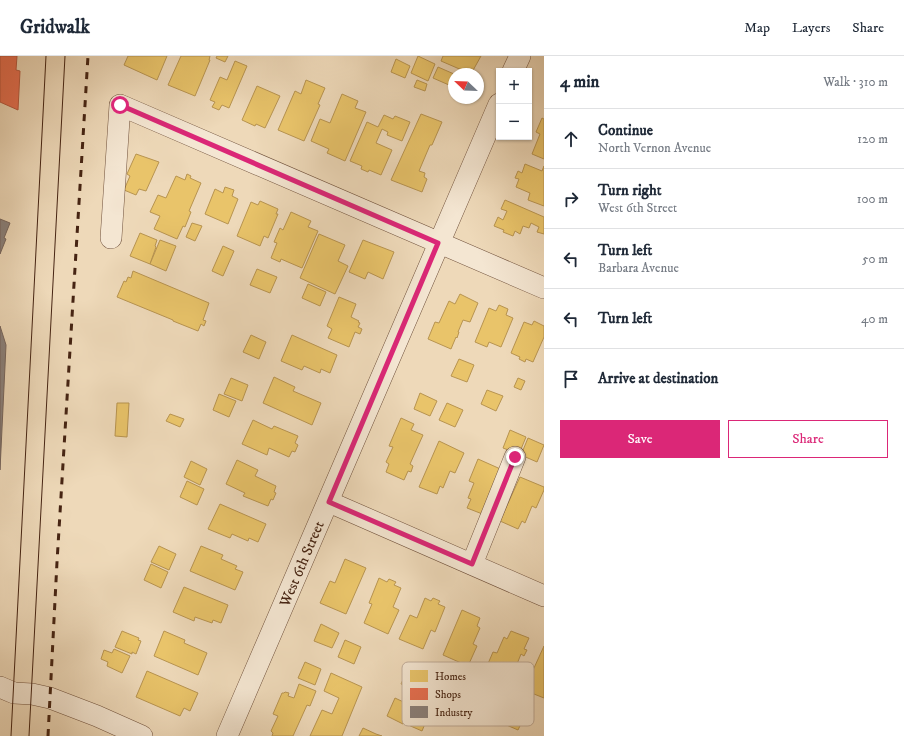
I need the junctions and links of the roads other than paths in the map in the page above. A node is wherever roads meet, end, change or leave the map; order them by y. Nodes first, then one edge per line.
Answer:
1 (520, 56) edge
2 (514, 68) edge
3 (496, 111) edge
4 (110, 238) dead end
5 (438, 243) junction
6 (544, 288) edge
7 (515, 457) dead end
8 (329, 502) junction
9 (472, 564) junction
10 (544, 596) edge
11 (0, 687) edge
12 (142, 736) edge
13 (228, 736) edge

1 - 2 street
3 - 5 street, West 6th Street
4 - 5 street
5 - 6 street
5 - 8 street, West 6th Street
7 - 9 street
8 - 9 street
8 - 13 street, West 6th Street
9 - 10 street
11 - 12 street

